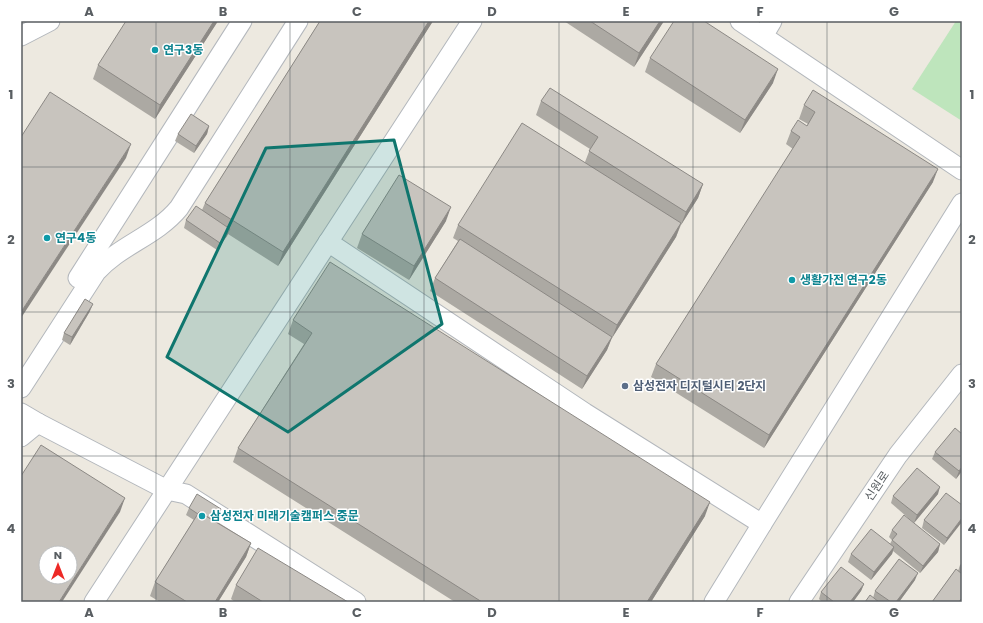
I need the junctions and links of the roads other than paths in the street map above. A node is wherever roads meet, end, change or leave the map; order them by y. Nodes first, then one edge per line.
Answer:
1 (50, 21) edge
2 (242, 21) edge
3 (298, 21) edge
4 (472, 21) edge
5 (740, 21) edge
6 (768, 28) edge
7 (21, 36) edge
8 (962, 170) edge
9 (962, 203) edge
10 (328, 242) junction
11 (21, 368) edge
12 (962, 374) edge
13 (21, 388) edge
14 (21, 413) edge
15 (38, 423) junction
16 (21, 437) edge
17 (167, 490) junction
18 (762, 524) junction
19 (94, 602) edge
20 (356, 602) edge
21 (714, 602) edge
22 (799, 602) edge

1 - 7 street
2 - 11 street
3 - 13 street
4 - 10 street
5 - 6 street
6 - 8 street
9 - 18 street
10 - 17 street
10 - 18 street
12 - 22 street, 신원로
14 - 15 street
15 - 16 street
15 - 17 street
17 - 19 street
17 - 20 street
18 - 21 street

